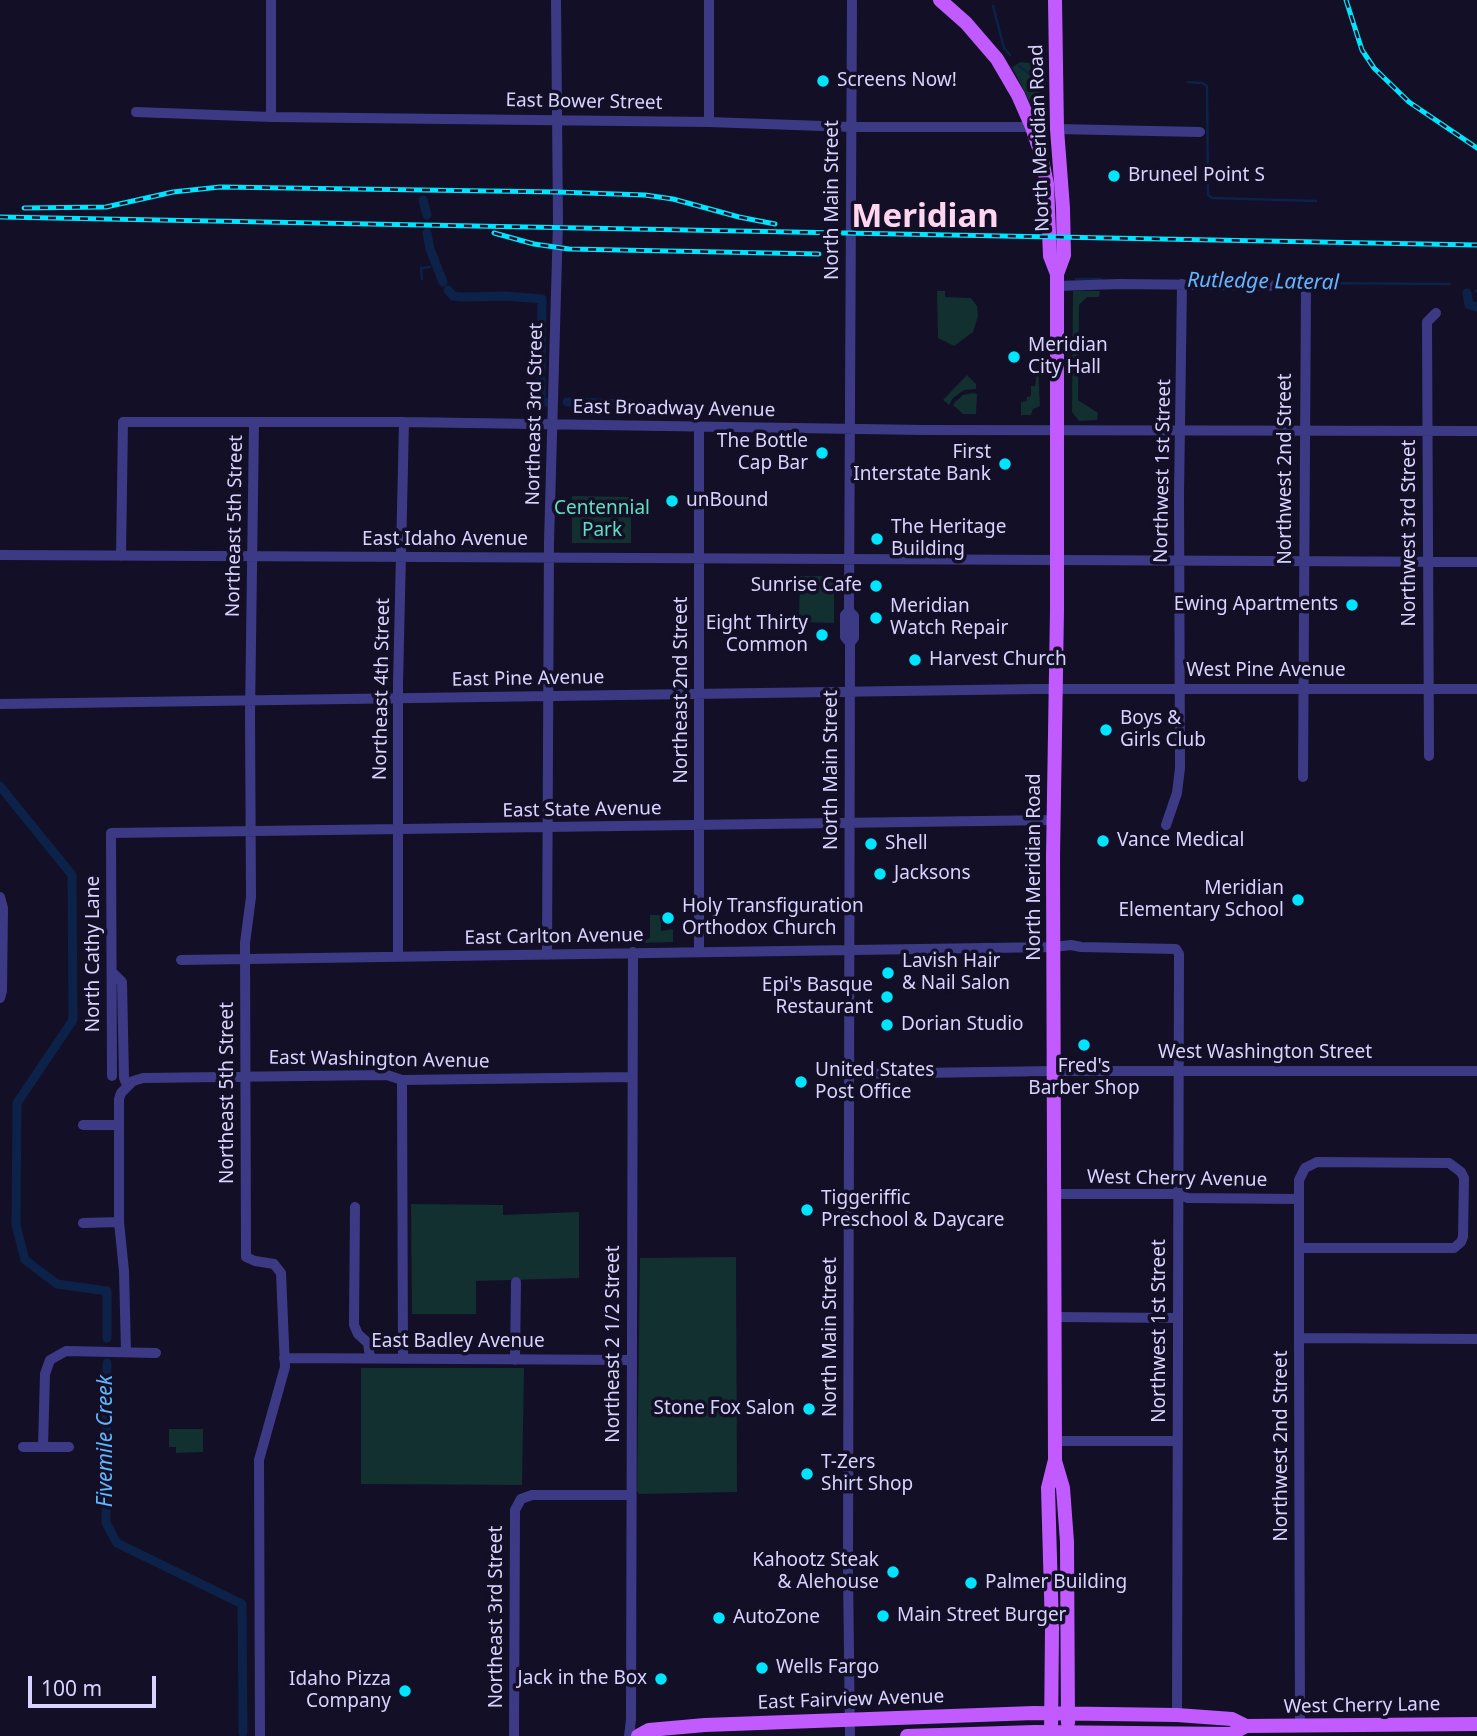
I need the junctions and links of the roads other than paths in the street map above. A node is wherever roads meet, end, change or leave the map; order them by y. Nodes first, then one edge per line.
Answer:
1 (271, 0) edge
2 (556, 0) edge
3 (709, 0) edge
4 (852, 0) edge
5 (940, 0) edge
6 (1055, 0) edge
7 (136, 112) dead end
8 (271, 117) junction
9 (557, 120) junction
10 (709, 122) junction
11 (851, 127) junction
12 (1032, 127) junction
13 (1056, 129) junction
14 (1200, 132) dead end
15 (1057, 280) junction
16 (1182, 284) junction
17 (1436, 313) dead end
18 (254, 422) junction
19 (404, 422) junction
20 (551, 425) junction
21 (699, 427) junction
22 (850, 428) junction
23 (1057, 430) junction
24 (1181, 430) junction
25 (1304, 430) junction
26 (1427, 431) junction
27 (1477, 431) edge
28 (0, 555) edge
29 (121, 555) junction
30 (252, 556) junction
31 (401, 557) junction
32 (549, 558) junction
33 (699, 558) junction
34 (849, 559) junction
35 (1057, 560) junction
36 (1179, 560) junction
37 (1303, 562) junction
38 (1427, 562) junction
39 (1477, 562) edge
40 (1179, 688) junction
41 (1303, 688) junction
42 (1056, 689) junction
43 (1428, 689) junction
44 (1477, 689) edge
45 (850, 692) junction
46 (699, 694) junction
47 (547, 696) junction
48 (398, 698) junction
49 (250, 700) junction
50 (0, 704) edge
51 (1429, 756) dead end
52 (1303, 778) dead end
53 (1054, 820) junction
54 (849, 823) junction
55 (699, 825) junction
56 (1166, 825) dead end
57 (547, 828) junction
58 (398, 830) junction
59 (250, 832) junction
60 (111, 833) joint
61 (0, 897) edge
62 (1054, 947) junction
63 (1176, 949) joint
64 (849, 950) junction
65 (633, 952) junction
66 (699, 952) junction
67 (547, 955) junction
68 (398, 957) junction
69 (246, 959) junction
70 (181, 960) dead end
71 (112, 972) junction
72 (0, 998) edge
73 (1054, 1071) junction
74 (1179, 1071) junction
75 (1477, 1071) edge
76 (849, 1074) junction
77 (112, 1076) dead end
78 (245, 1077) junction
79 (632, 1077) junction
80 (402, 1080) junction
81 (127, 1085) junction
82 (83, 1125) dead end
83 (118, 1125) junction
84 (1054, 1194) junction
85 (1178, 1194) junction
86 (1299, 1199) junction
87 (1463, 1206) junction
88 (1477, 1206) edge
89 (355, 1207) dead end
90 (118, 1222) junction
91 (83, 1223) dead end
92 (1299, 1248) junction
93 (516, 1282) dead end
94 (1054, 1317) junction
95 (1178, 1318) junction
96 (1299, 1338) junction
97 (1477, 1339) edge
98 (126, 1352) junction
99 (156, 1353) dead end
100 (284, 1358) junction
101 (370, 1359) junction
102 (403, 1359) junction
103 (515, 1360) junction
104 (632, 1360) junction
105 (1055, 1441) junction
106 (1177, 1441) junction
107 (23, 1447) dead end
108 (43, 1447) junction
109 (69, 1447) dead end
110 (1055, 1460) junction
111 (631, 1495) junction
112 (1051, 1714) junction
113 (1068, 1714) junction
114 (1177, 1715) junction
115 (849, 1719) junction
116 (1477, 1724) edge
117 (1247, 1726) junction
118 (1300, 1726) junction
119 (1406, 1730) edge
120 (1051, 1734) edge
121 (1068, 1734) edge
122 (260, 1736) edge
123 (514, 1736) edge
124 (629, 1736) edge
125 (638, 1736) edge
126 (850, 1736) edge
127 (907, 1736) edge

1 - 8 street
2 - 9 street, Northeast 3rd Street
3 - 10 street
4 - 11 street, North Main Street
5 - 12 main road, North Meridian Road
6 - 13 main road, North Meridian Road
7 - 8 street, East Bower Street
8 - 9 street, East Bower Street
9 - 10 street, East Bower Street
9 - 20 street, Northeast 3rd Street
10 - 11 street, East Bower Street
11 - 12 street, East Bower Street
11 - 22 street, North Main Street
12 - 15 main road, North Meridian Road
13 - 14 street
13 - 15 main road, North Meridian Road
15 - 16 street
15 - 23 main road, North Meridian Road
16 - 24 street, Northwest 1st Street
16 - 25 street, Northwest 2nd Street
17 - 26 street, Northwest 3rd Street
18 - 19 street, East Broadway Avenue
18 - 29 street, East Broadway Avenue
18 - 30 street, Northeast 5th Street
19 - 20 street, East Broadway Avenue
19 - 31 street, Northeast 4th Street
20 - 21 street, East Broadway Avenue
20 - 32 street, Northeast 3rd Street
21 - 22 street, East Broadway Avenue
21 - 33 street, Northeast 2nd Street
22 - 23 street, East Broadway Avenue
22 - 34 street, North Main Street
23 - 24 street, East Broadway Avenue
23 - 35 main road, North Meridian Road
24 - 25 street, East Broadway Avenue
24 - 36 street, Northwest 1st Street
25 - 26 street, East Broadway Avenue
25 - 37 street, Northwest 2nd Street
26 - 27 street, East Broadway Avenue
26 - 38 street, Northwest 3rd Street
28 - 29 street, East Idaho Avenue
29 - 30 street, East Idaho Avenue
30 - 31 street, East Idaho Avenue
30 - 49 street, Northeast 5th Street
31 - 32 street, East Idaho Avenue
31 - 48 street, Northeast 4th Street
32 - 33 street, East Idaho Avenue
32 - 47 street, Northeast 3rd Street
33 - 34 street, East Idaho Avenue
33 - 46 street, Northeast 2nd Street
34 - 35 street, East Idaho Avenue
34 - 45 street, North Main Street
35 - 36 street, East Idaho Avenue
35 - 42 main road, North Meridian Road
36 - 37 street, East Idaho Avenue
36 - 40 street, Northwest 1st Street
37 - 38 street, East Idaho Avenue
37 - 41 street, Northwest 2nd Street
38 - 39 street, East Idaho Avenue
38 - 43 street, Northwest 3rd Street
40 - 41 street, West Pine Avenue
40 - 42 street, West Pine Avenue
40 - 56 street, Northwest 1st Street
41 - 43 street, West Pine Avenue
41 - 52 street, Northwest 2nd Street
42 - 45 street, East Pine Avenue
42 - 53 main road, North Meridian Road
43 - 44 street, West Pine Avenue
43 - 51 street, Northwest 3rd Street
45 - 46 street, East Pine Avenue
45 - 54 street, North Main Street
46 - 47 street, East Pine Avenue
46 - 55 street, Northeast 2nd Street
47 - 48 street, East Pine Avenue
47 - 57 street, Northeast 3rd Street
48 - 49 street, East Pine Avenue
48 - 58 street, Northeast 4th Street
49 - 50 street, East Pine Avenue
49 - 59 street, Northeast 5th Street
53 - 54 street, East State Avenue
53 - 62 main road, North Meridian Road
54 - 55 street, East State Avenue
54 - 64 street, North Main Street
55 - 57 street, East State Avenue
55 - 66 street, Northeast 2nd Street
57 - 58 street, East State Avenue
57 - 67 street, Northeast 3rd Street
58 - 59 street, East State Avenue
58 - 68 street, Northeast 4th Street
59 - 60 street, East State Avenue
59 - 69 street, Northeast 5th Street
60 - 71 street, North Cathy Lane
61 - 72 street
62 - 63 street, East Carlton Avenue
62 - 64 street, East Carlton Avenue
62 - 73 main road, North Meridian Road
63 - 74 street, Northwest 1st Street
64 - 66 street, East Carlton Avenue
64 - 76 street, North Main Street
65 - 66 street, East Carlton Avenue
65 - 67 street, East Carlton Avenue
65 - 79 street, Northeast 2 1/2 Street
67 - 68 street, East Carlton Avenue
68 - 69 street, East Carlton Avenue
69 - 70 street, East Carlton Avenue
69 - 78 street, Northeast 5th Street
71 - 77 street, North Cathy Lane
71 - 81 street
73 - 74 street, West Washington Street
73 - 76 street
73 - 84 main road, North Meridian Road
74 - 75 street, West Washington Street
74 - 85 street, Northwest 1st Street
76 - 115 street, North Main Street
78 - 80 street, East Washington Avenue
78 - 81 street, East Washington Avenue
78 - 100 street, Northeast 5th Street
79 - 80 street, East Washington Avenue
79 - 104 street, Northeast 2 1/2 Street
80 - 102 street
81 - 83 street
82 - 83 street
83 - 90 street
84 - 85 street, West Cherry Avenue
84 - 94 main road, North Meridian Road
85 - 86 street, West Cherry Avenue
85 - 95 street, Northwest 1st Street
86 - 87 street, Northwest 2nd Street
86 - 92 street, Northwest 2nd Street
87 - 88 street
87 - 92 street
89 - 101 street
90 - 91 street
90 - 98 street
92 - 96 street, Northwest 2nd Street
93 - 103 street
94 - 95 street
94 - 105 main road, North Meridian Road
95 - 106 street, Northwest 1st Street
96 - 97 street
96 - 118 street, Northwest 2nd Street
98 - 99 street
98 - 108 street
100 - 101 street, East Badley Avenue
100 - 122 street, Northeast 5th Street
101 - 102 street, East Badley Avenue
102 - 103 street, East Badley Avenue
103 - 104 street, East Badley Avenue
104 - 111 street, Northeast 2 1/2 Street
105 - 106 street
105 - 110 main road, North Meridian Road
106 - 114 street, Northwest 1st Street
107 - 108 street
108 - 109 street
110 - 112 main road, North Meridian Road
110 - 113 main road, North Meridian Road
111 - 123 street, Northeast 3rd Street
111 - 124 street, Northeast 2 1/2 Street
112 - 113 main road, East Fairview Avenue
112 - 115 main road, East Fairview Avenue
112 - 120 main road, North Meridian Road
113 - 114 main road, West Cherry Lane
113 - 121 main road, North Meridian Road
114 - 117 main road, West Cherry Lane
115 - 125 main road, East Fairview Avenue
115 - 126 street, North Main Street
116 - 119 main road, West Cherry Lane
117 - 118 main road, West Cherry Lane
117 - 121 main road, West Cherry Lane
118 - 119 main road, West Cherry Lane
120 - 121 main road, West Cherry Lane
120 - 127 main road, East Fairview Avenue

